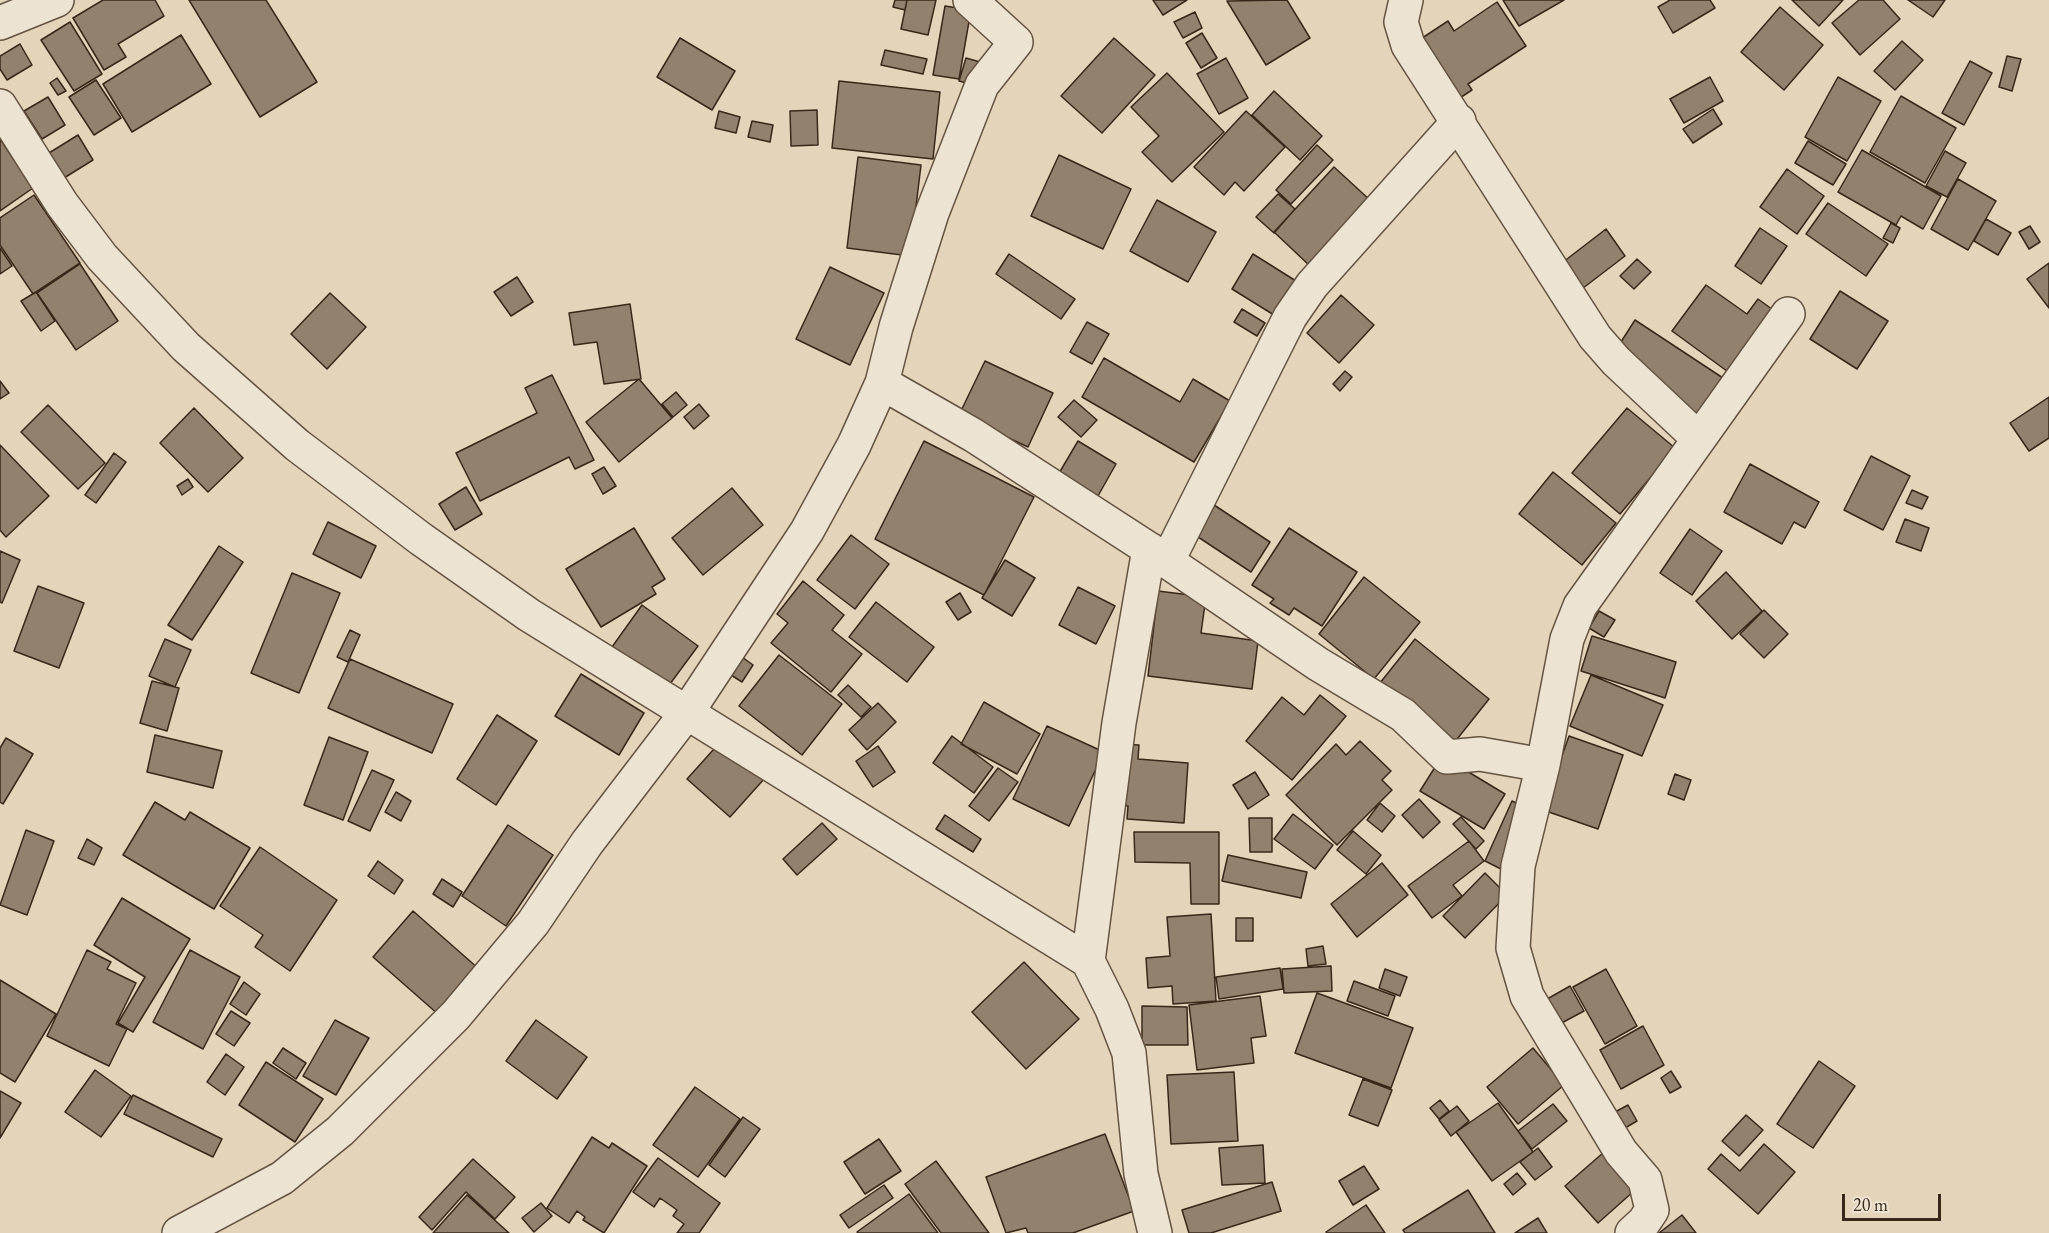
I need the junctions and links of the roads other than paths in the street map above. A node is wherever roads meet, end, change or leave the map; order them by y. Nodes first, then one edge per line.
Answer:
1 (57, 0) edge
2 (970, 0) edge
3 (1406, 0) edge
4 (0, 23) edge
5 (0, 106) edge
6 (1459, 121) junction
7 (1788, 314) dead end
8 (882, 383) junction
9 (1699, 439) junction
10 (1158, 556) junction
11 (688, 711) junction
12 (1543, 765) junction
13 (1088, 961) junction
14 (179, 1233) edge
15 (1155, 1233) edge
16 (1632, 1233) edge

1 - 4 street
2 - 8 street
3 - 6 street
5 - 11 street
6 - 9 street
6 - 10 street
7 - 9 street
8 - 10 street
8 - 11 street
9 - 12 street
10 - 12 street
10 - 13 street
11 - 13 street
11 - 14 street
12 - 16 street
13 - 15 street

